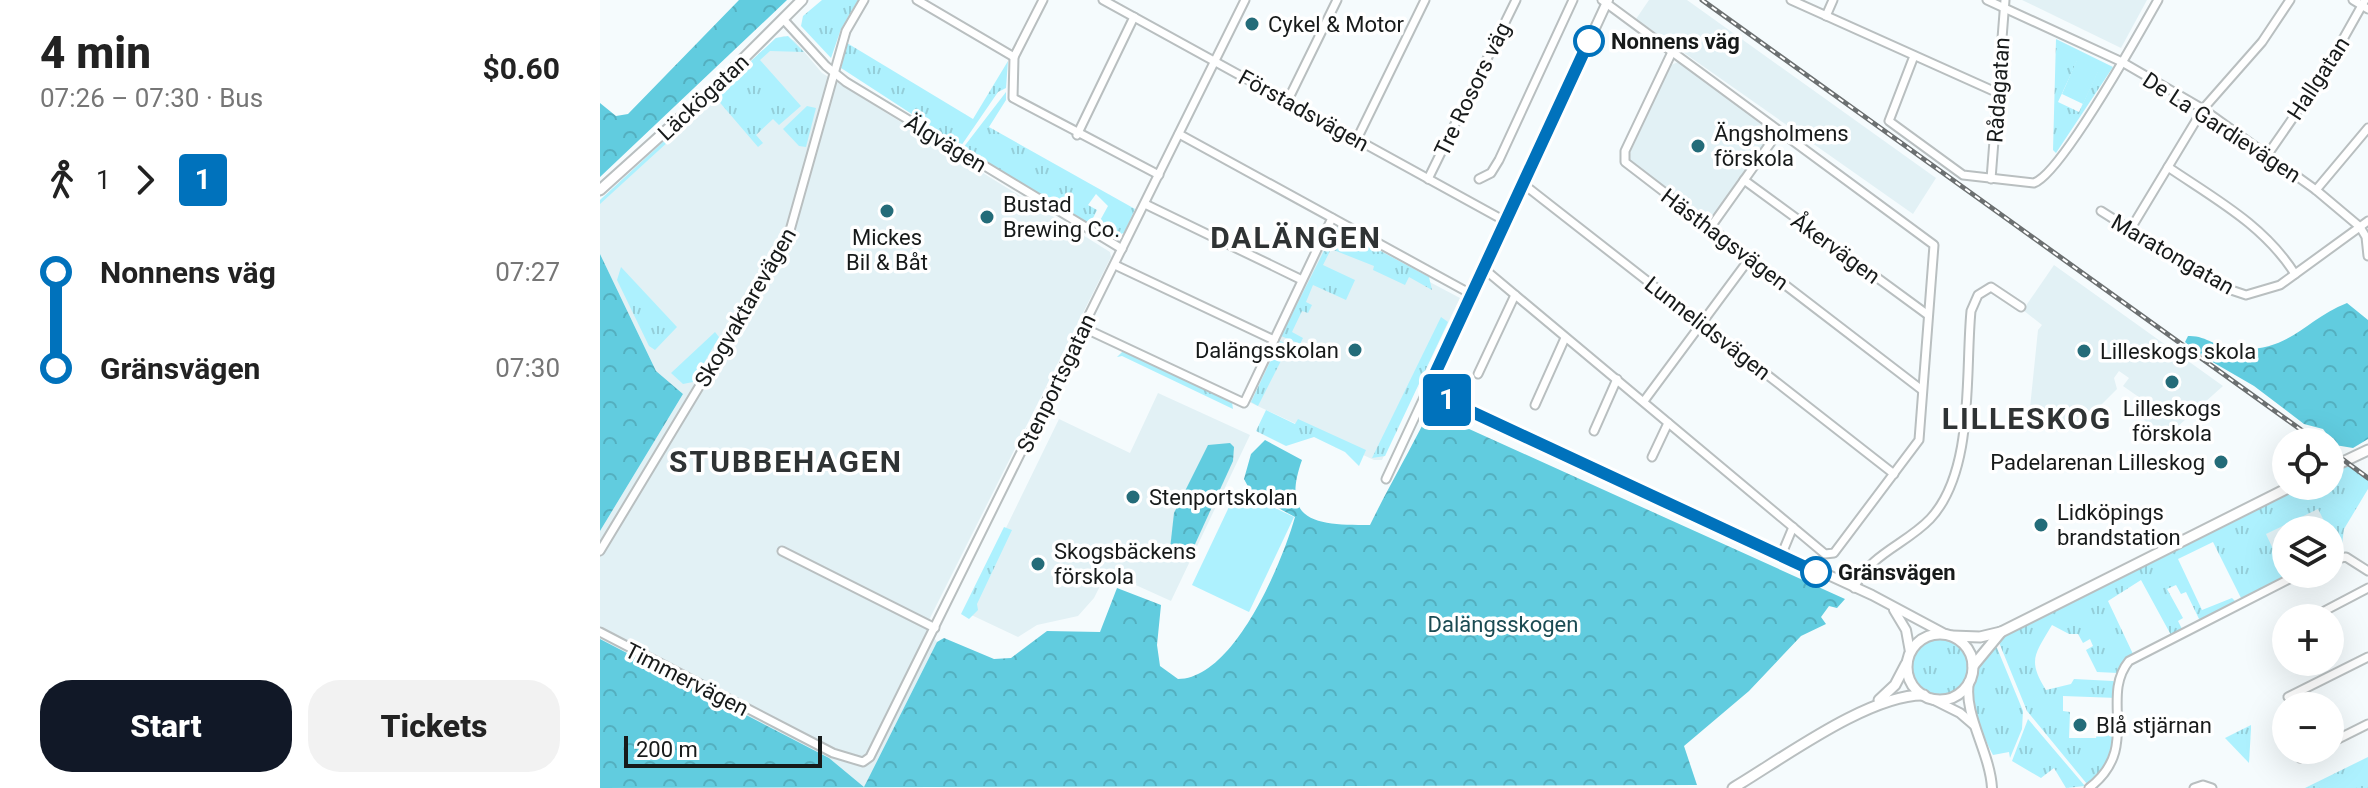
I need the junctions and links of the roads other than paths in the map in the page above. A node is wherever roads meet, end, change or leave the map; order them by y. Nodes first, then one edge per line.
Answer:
1 (802, 0) edge
2 (864, 0) edge
3 (917, 0) edge
4 (1043, 0) edge
5 (1103, 0) edge
6 (1245, 0) edge
7 (1337, 0) edge
8 (1425, 0) edge
9 (1516, 0) edge
10 (1573, 0) edge
11 (1791, 0) edge
12 (1833, 0) edge
13 (1987, 0) edge
14 (2158, 0) edge
15 (2290, 0) edge
16 (2353, 0) edge
17 (1606, 1) edge
18 (2005, 4) edge
19 (2365, 5) edge
20 (1826, 16) junction
21 (1134, 17) junction
22 (783, 19) junction
23 (1672, 52) junction
24 (1914, 56) junction
25 (1014, 57) junction
26 (1215, 61) junction
27 (2122, 62) junction
28 (835, 74) junction
29 (1998, 93) junction
30 (1287, 102) junction
31 (2203, 109) junction
32 (2368, 128) edge
33 (1779, 131) junction
34 (1179, 134) junction
35 (1077, 135) junction
36 (1357, 139) junction
37 (2268, 154) junction
38 (2168, 167) junction
39 (1159, 175) junction
40 (1428, 179) junction
41 (1479, 179) dead end
42 (1991, 179) junction
43 (1744, 180) junction
44 (1522, 183) junction
45 (600, 190) edge
46 (2316, 190) junction
47 (1145, 204) junction
48 (2101, 211) dead end
49 (1332, 218) junction
50 (1505, 221) junction
51 (2368, 221) edge
52 (2360, 227) junction
53 (1710, 228) junction
54 (2130, 230) junction
55 (1122, 249) junction
56 (2368, 256) edge
57 (1750, 258) junction
58 (1115, 265) junction
59 (1483, 268) junction
60 (2295, 274) junction
61 (1302, 280) junction
62 (1471, 294) junction
63 (1515, 295) junction
64 (2021, 307) dead end
65 (1928, 315) junction
66 (1702, 323) junction
67 (1084, 328) junction
68 (1565, 338) junction
69 (1274, 340) junction
70 (1478, 374) dead end
71 (1617, 379) junction
72 (1922, 390) junction
73 (1427, 391) junction
74 (1644, 401) junction
75 (1535, 405) dead end
76 (1668, 423) junction
77 (1594, 431) dead end
78 (2368, 450) edge
79 (1652, 457) dead end
80 (2344, 461) edge
81 (1894, 474) junction
82 (1386, 479) dead end
83 (2272, 496) edge
84 (1793, 527) junction
85 (600, 551) edge
86 (782, 551) dead end
87 (1781, 556) junction
88 (2344, 557) edge
89 (2368, 571) edge
90 (1854, 588) junction
91 (2272, 588) edge
92 (2368, 588) edge
93 (2338, 604) edge
94 (1893, 610) junction
95 (935, 628) junction
96 (600, 632) edge
97 (2001, 632) junction
98 (1949, 635) junction
99 (1909, 655) junction
100 (2368, 657) edge
101 (1973, 667) junction
102 (1969, 682) junction
103 (2298, 692) edge
104 (1928, 697) junction
105 (1871, 707) junction
106 (2368, 724) edge
107 (1977, 729) junction
108 (2344, 736) edge
109 (863, 762) joint
110 (1733, 788) edge
111 (1992, 788) edge
112 (2089, 788) edge
113 (2194, 788) edge
114 (2212, 788) edge

1 - 22 main road, Läckögatan
2 - 28 street, Skogvaktarevägen
3 - 25 street
4 - 25 street
5 - 21 street, Förstadsvägen
6 - 26 street, Stenportsgatan
7 - 30 street
8 - 36 street
9 - 40 street, Tre Rosors väg
10 - 41 street
11 - 20 street
12 - 20 street
13 - 18 street, De La Gardievägen
14 - 27 street
15 - 31 street
16 - 19 street
17 - 23 street
17 - 44 street
18 - 27 street, De La Gardievägen
18 - 29 street, Rådagatan
19 - 37 street, Hallgatan
20 - 24 street
21 - 26 street, Förstadsvägen
21 - 35 street
22 - 28 street, Älgvägen
22 - 45 main road, Läckögatan
23 - 33 street
23 - 53 street, Hästhagsvägen
24 - 29 street
24 - 42 street
25 - 35 street
26 - 30 street, Förstadsvägen
26 - 34 street, Stenportsgatan
27 - 31 street, De La Gardievägen
27 - 42 street
28 - 55 street, Älgvägen
28 - 85 street, Skogvaktarevägen
29 - 42 street, Rådagatan
30 - 36 street, Förstadsvägen
31 - 37 street, De La Gardievägen
31 - 38 street
32 - 46 street
33 - 43 street
33 - 65 street
34 - 39 street, Stenportsgatan
34 - 49 street
35 - 39 street
36 - 40 street, Förstadsvägen
37 - 46 street, De La Gardievägen
38 - 54 street
38 - 60 street
39 - 47 street, Stenportsgatan
40 - 50 street, Förstadsvägen
43 - 53 street
43 - 65 street, Åkervägen
44 - 50 street
44 - 66 street, Lunnelidsvägen
46 - 52 street, De La Gardievägen
47 - 55 street, Stenportsgatan
47 - 61 street
48 - 54 street, Maratongatan
49 - 61 street
49 - 62 street
50 - 59 street
51 - 52 street, Maratongatan
52 - 56 street
52 - 60 street, Maratongatan
53 - 57 street, Hästhagsvägen
54 - 60 street, Maratongatan
55 - 58 street, Stenportsgatan
57 - 66 street
57 - 72 street, Hästhagsvägen
58 - 67 street, Stenportsgatan
58 - 69 street
59 - 62 street
59 - 63 street
61 - 69 street
62 - 73 street
63 - 68 street
63 - 70 street
64 - 90 street
65 - 72 street
66 - 74 street
66 - 81 street, Lunnelidsvägen
67 - 69 street
67 - 95 street, Stenportsgatan
68 - 71 street
68 - 75 street
71 - 74 street
71 - 77 street
72 - 81 street
73 - 82 street
73 - 87 street
74 - 76 street
76 - 79 street
76 - 84 street
78 - 80 main road
81 - 84 street
83 - 97 main road
84 - 87 street
86 - 95 street
87 - 90 street
88 - 89 street
90 - 94 street
91 - 112 street
92 - 93 street
94 - 98 street
94 - 99 street
95 - 109 street, Stenportsgatan
96 - 109 street, Timmervägen
97 - 98 main road
97 - 101 main road
98 - 99 main road
98 - 101 main road
99 - 104 main road
99 - 105 main road
100 - 103 street
101 - 102 main road
102 - 104 main road
102 - 107 street
104 - 105 main road
104 - 107 street
105 - 110 main road
106 - 108 street
107 - 111 street
113 - 114 street

